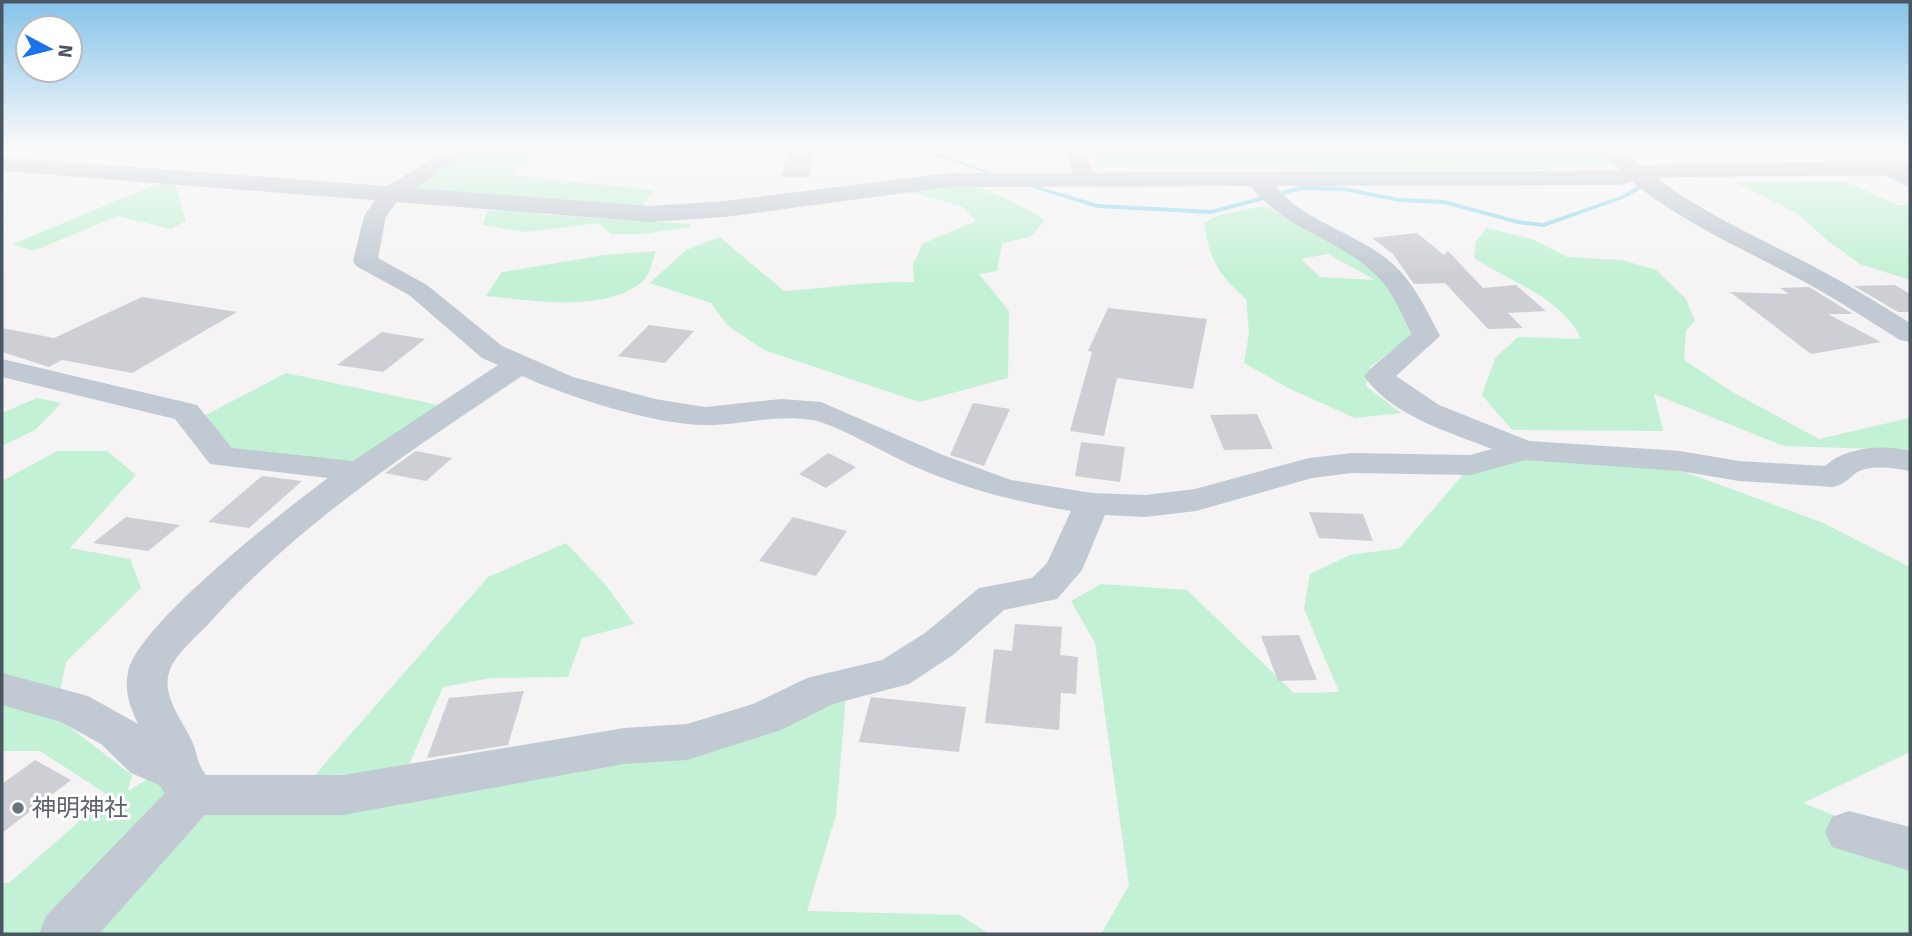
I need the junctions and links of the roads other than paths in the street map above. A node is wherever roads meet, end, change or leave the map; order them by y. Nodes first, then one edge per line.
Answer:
1 (322, 189) edge
2 (399, 189) edge
3 (862, 189) edge
4 (1262, 189) edge
5 (1659, 189) edge
6 (391, 194) junction
7 (1910, 334) edge
8 (520, 364) junction
9 (2, 368) edge
10 (1524, 450) junction
11 (1910, 461) edge
12 (356, 471) junction
13 (1091, 503) junction
14 (2, 689) edge
15 (184, 783) junction
16 (1849, 832) dead end
17 (1910, 849) edge
18 (65, 934) edge

1 - 6 street
2 - 6 street
3 - 6 street
4 - 10 street
5 - 7 street
6 - 8 street
8 - 12 street
8 - 13 street
9 - 12 street
10 - 11 street
10 - 13 street
12 - 15 street
13 - 15 street
14 - 15 street
15 - 18 street
16 - 17 street

